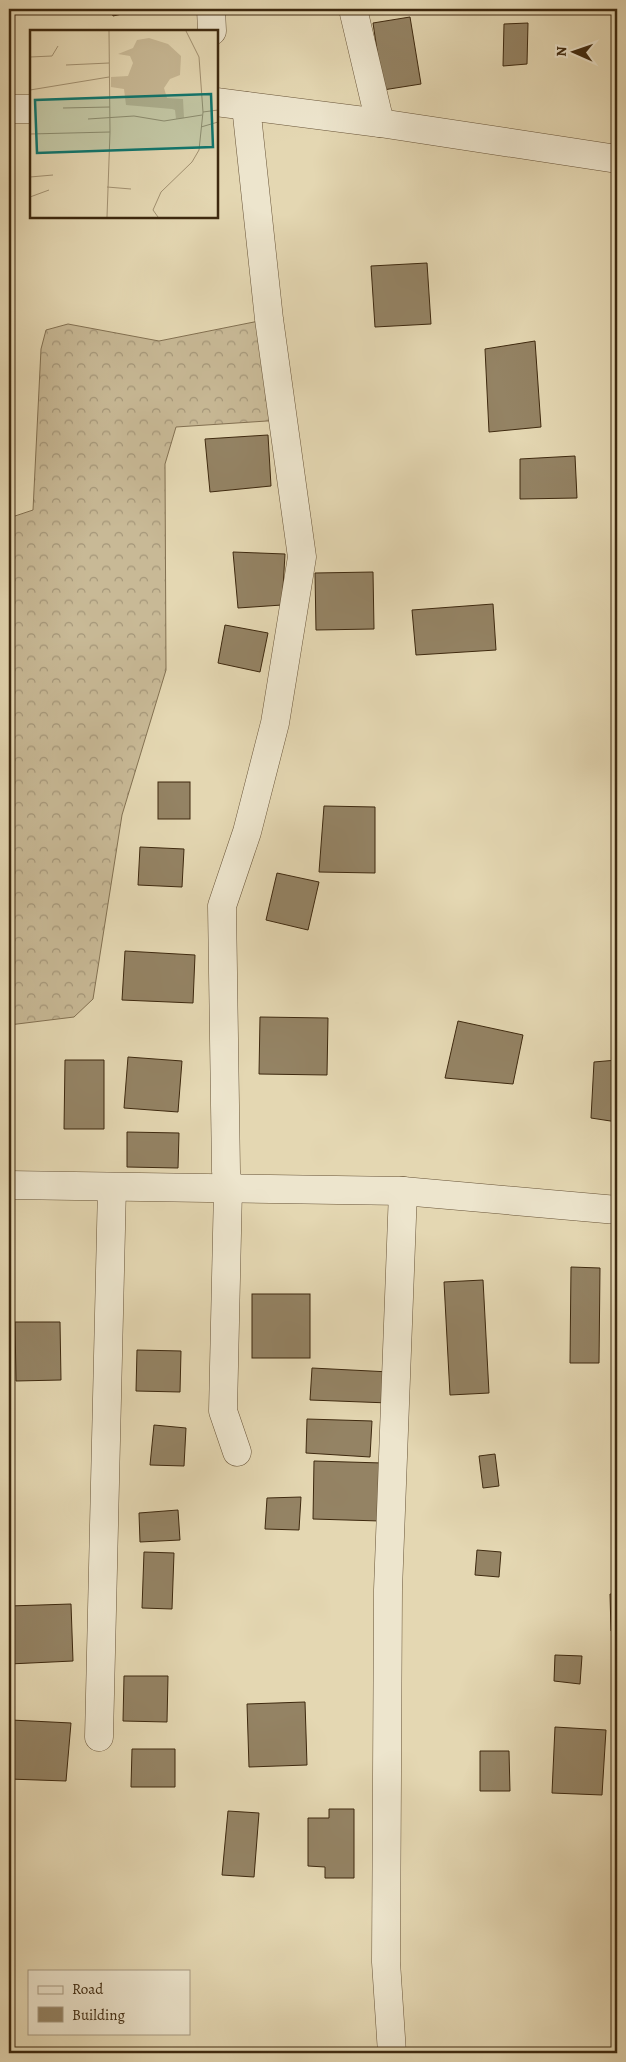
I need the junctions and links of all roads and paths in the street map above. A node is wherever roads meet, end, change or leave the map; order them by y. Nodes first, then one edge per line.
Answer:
1 (212, 9) edge
2 (353, 9) edge
3 (212, 30) edge
4 (218, 102) edge
5 (246, 106) junction
6 (9, 109) edge
7 (30, 109) edge
8 (380, 123) junction
9 (617, 159) edge
10 (9, 1185) edge
11 (112, 1187) junction
12 (228, 1189) junction
13 (403, 1191) junction
14 (617, 1210) edge
15 (237, 1452) dead end
16 (99, 1737) dead end
17 (392, 2053) edge

1 - 3 street
2 - 8 street
4 - 5 street
5 - 8 street
5 - 12 street
6 - 7 street
8 - 9 street
10 - 11 street
11 - 12 street
11 - 16 street
12 - 13 street
12 - 15 street
13 - 14 street
13 - 17 street

